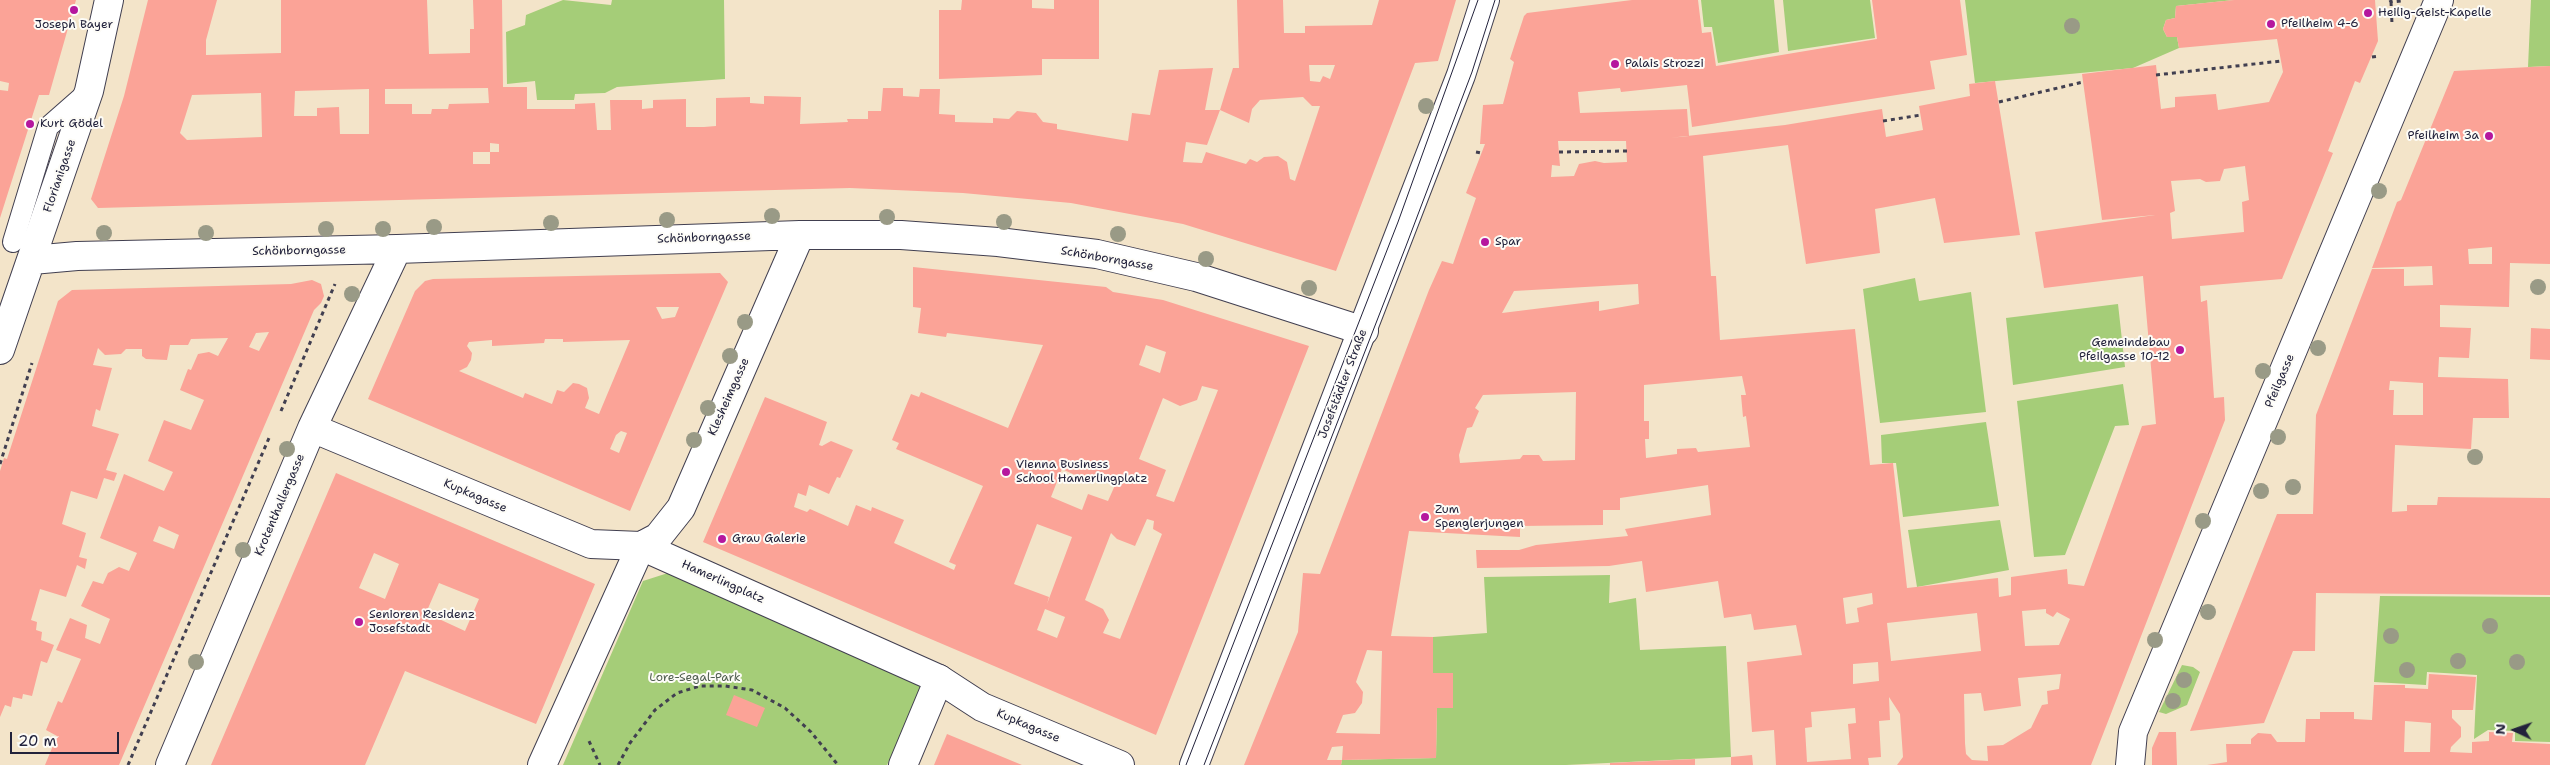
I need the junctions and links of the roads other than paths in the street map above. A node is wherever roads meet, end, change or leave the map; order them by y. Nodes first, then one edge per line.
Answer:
1 (109, 0) edge
2 (1485, 0) edge
3 (2439, 0) edge
4 (89, 91) junction
5 (800, 235) junction
6 (12, 242) dead end
7 (397, 249) junction
8 (32, 260) junction
9 (1364, 331) junction
10 (0, 350) edge
11 (312, 428) junction
12 (641, 546) junction
13 (939, 679) junction
14 (170, 765) edge
15 (542, 765) edge
16 (903, 765) edge
17 (1120, 765) edge
18 (1194, 765) edge
19 (2130, 765) edge

1 - 4 street, Florianigasse
2 - 9 street, Josefstädter Straße
3 - 19 street, Pfeilgasse
4 - 6 lane
4 - 8 street, Florianigasse
5 - 7 street, Schönborngasse
5 - 9 street, Schönborngasse
5 - 12 street, Klesheimgasse
7 - 8 street, Schönborngasse
7 - 11 street, Krotenthallergasse
8 - 10 street, Florianigasse
9 - 18 street, Josefstädter Straße
11 - 12 street, Kupkagasse
11 - 14 street, Krotenthallergasse
12 - 13 street, Hamerlingplatz
12 - 15 street
13 - 16 street
13 - 17 street, Kupkagasse

